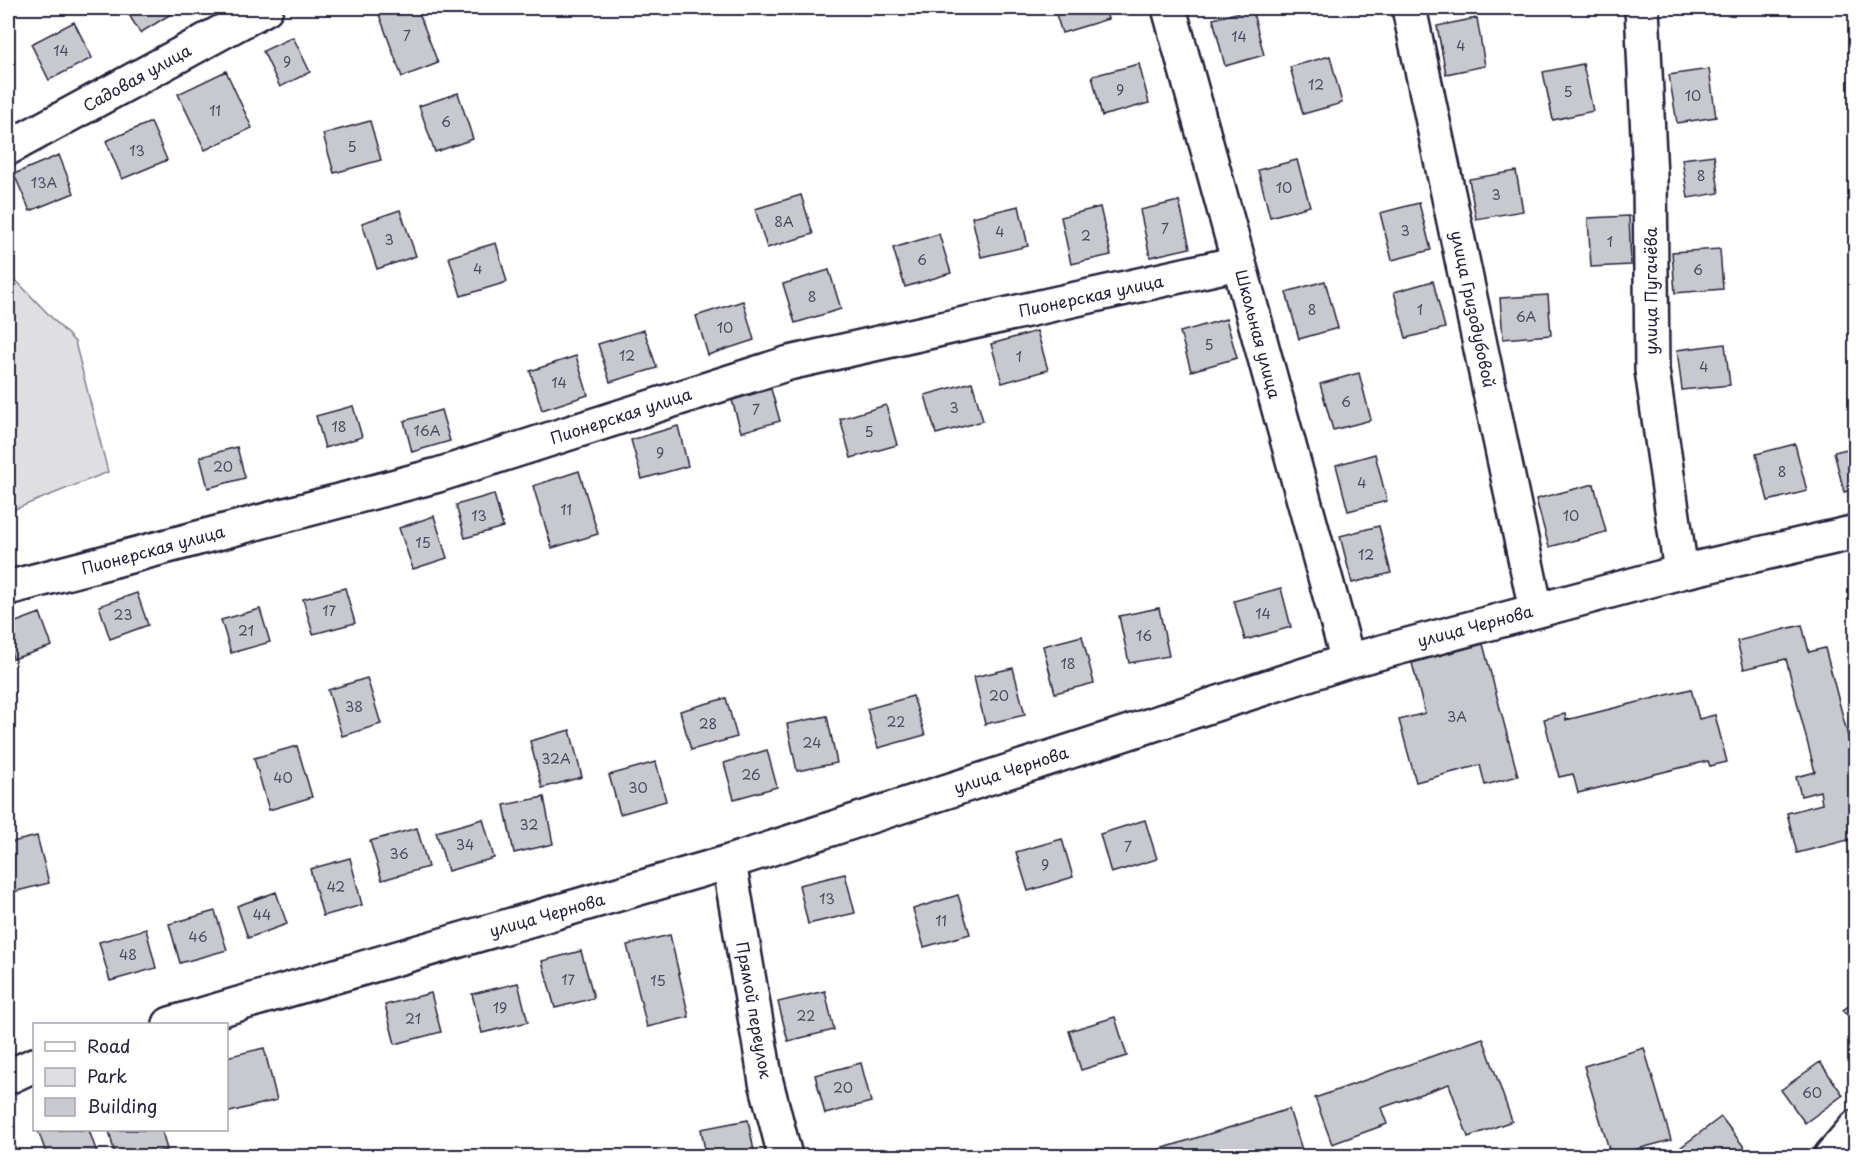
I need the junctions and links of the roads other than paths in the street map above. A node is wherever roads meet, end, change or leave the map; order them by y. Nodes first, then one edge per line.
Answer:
1 (266, 8) edge
2 (1169, 8) edge
3 (1409, 8) edge
4 (1641, 8) edge
5 (8, 148) edge
6 (1238, 263) junction
7 (1856, 532) edge
8 (1681, 572) junction
9 (8, 588) edge
10 (1536, 610) junction
11 (1348, 661) junction
12 (729, 862) junction
13 (173, 1023) edge
14 (33, 1065) edge
15 (8, 1077) edge
16 (1856, 1127) edge
17 (785, 1156) edge
18 (1831, 1156) edge

1 - 5 street, Садовая улица
2 - 6 street, Школьная улица
3 - 10 street, улица Гризодубовой
4 - 8 street, улица Пугачёва
6 - 9 street, Пионерская улица
6 - 11 street, Школьная улица
7 - 8 street, улица Чернова
8 - 10 street, улица Чернова
10 - 11 street, улица Чернова
11 - 12 street, улица Чернова
12 - 13 street, улица Чернова
12 - 17 street, Прямой переулок
14 - 15 street
16 - 18 street

